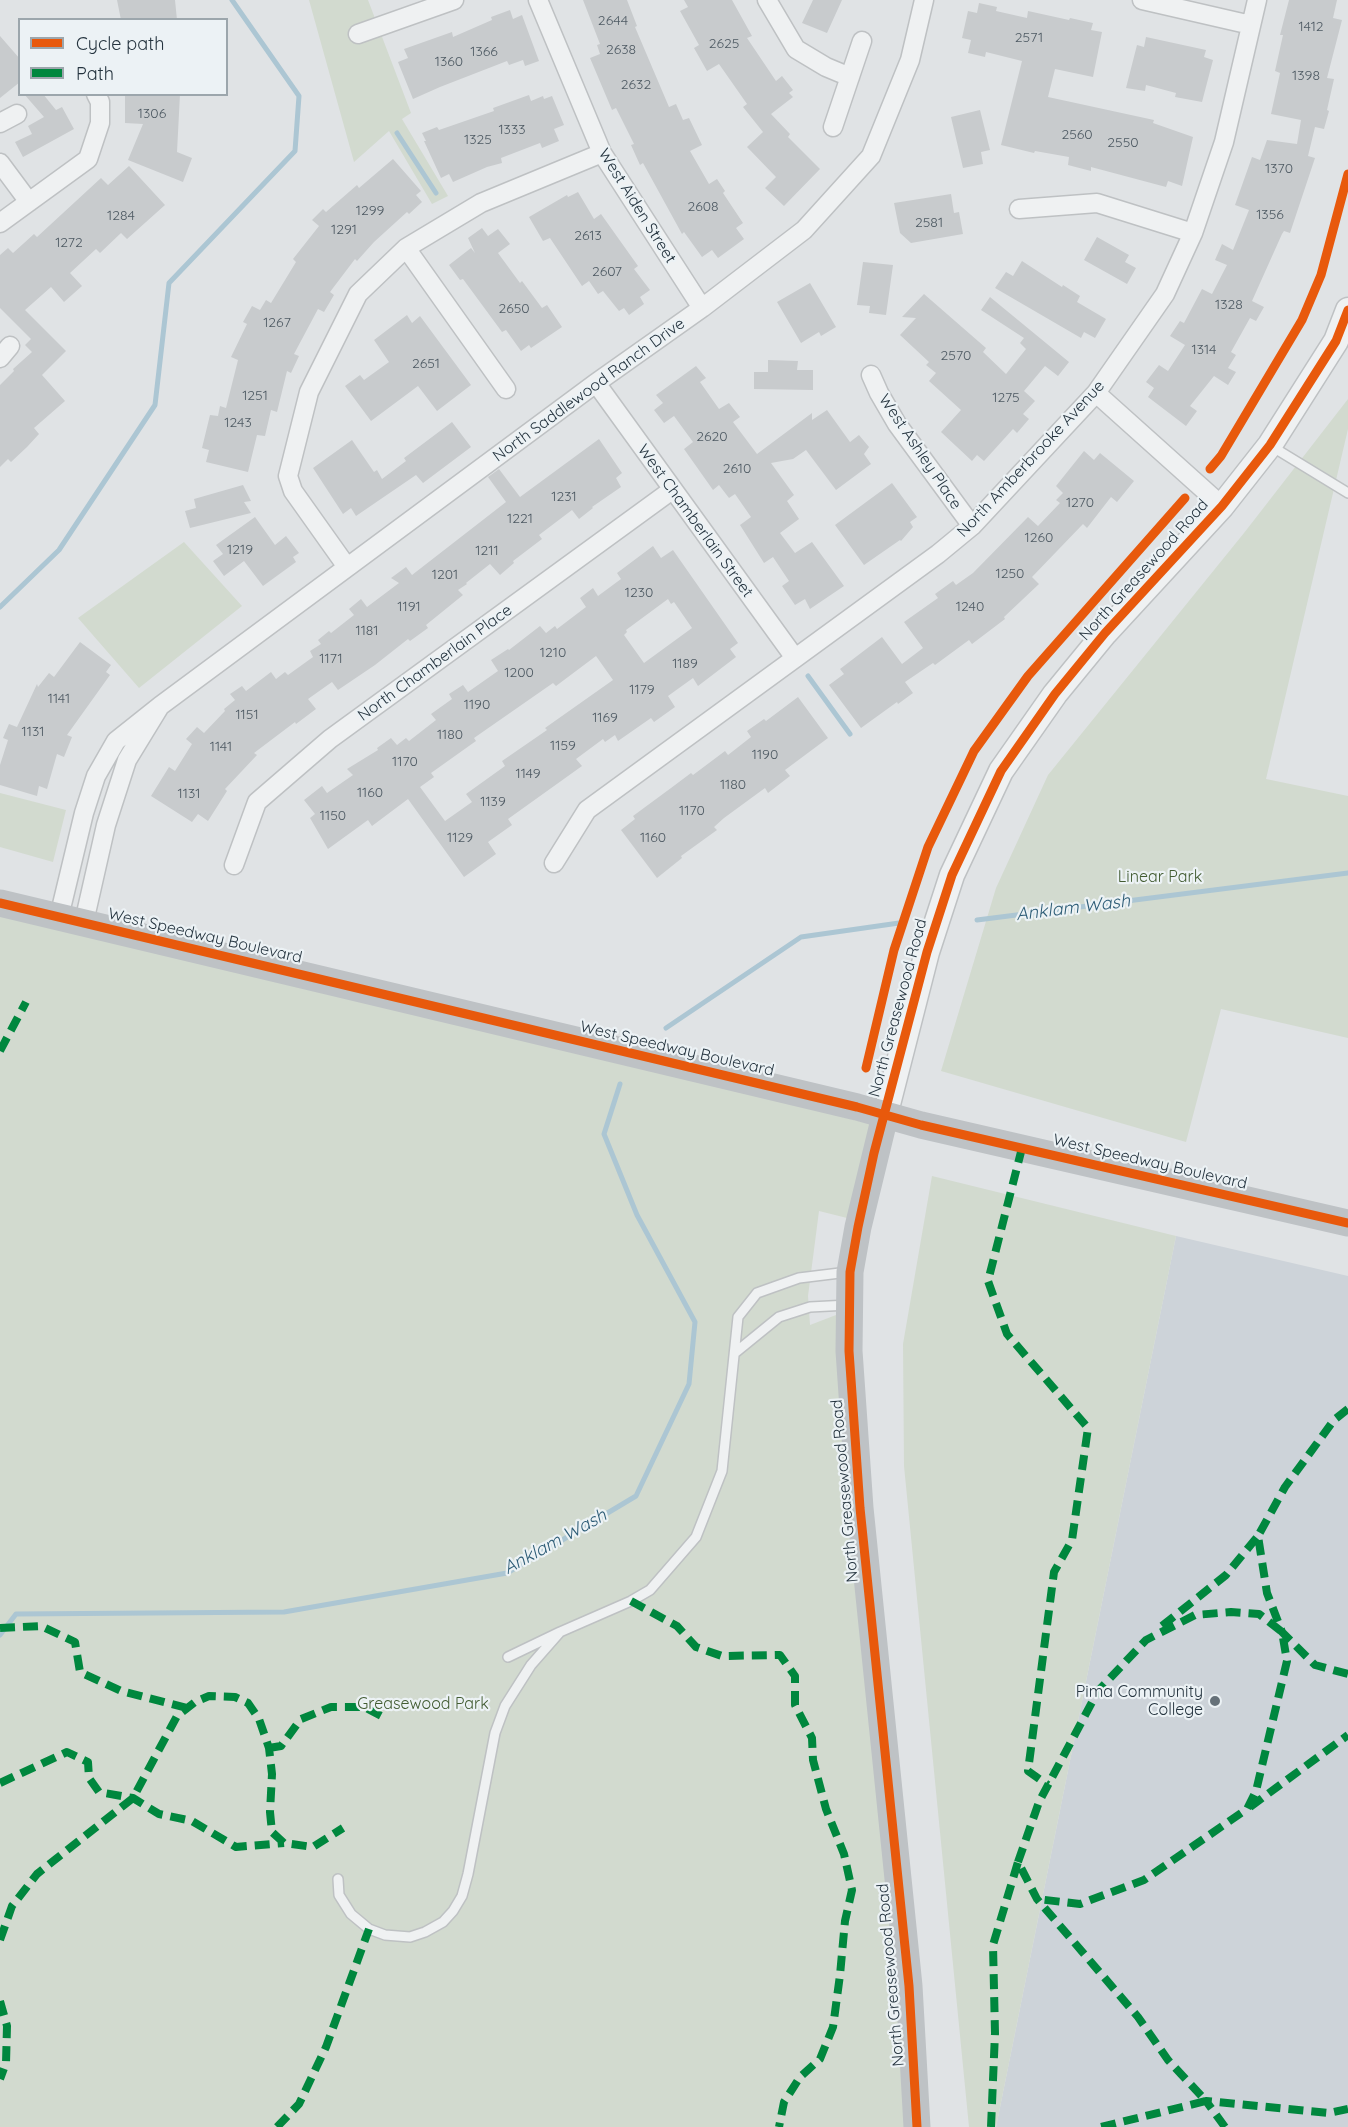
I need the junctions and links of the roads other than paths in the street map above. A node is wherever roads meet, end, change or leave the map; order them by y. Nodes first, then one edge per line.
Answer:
1 (454, 0) edge
2 (538, 0) edge
3 (767, 0) edge
4 (924, 0) edge
5 (1142, 0) edge
6 (1257, 0) edge
7 (1251, 25) junction
8 (358, 34) dead end
9 (862, 41) dead end
10 (850, 77) junction
11 (97, 96) edge
12 (17, 114) dead end
13 (0, 123) edge
14 (833, 127) dead end
15 (602, 153) junction
16 (0, 163) edge
17 (30, 202) junction
18 (1019, 209) dead end
19 (0, 223) edge
20 (1193, 232) junction
21 (406, 248) junction
22 (702, 308) junction
23 (1348, 310) edge
24 (871, 375) dead end
25 (596, 383) junction
26 (506, 389) dead end
27 (1096, 393) junction
28 (1270, 445) junction
29 (672, 490) junction
30 (1348, 493) edge
31 (1222, 506) junction
32 (972, 526) junction
33 (347, 567) junction
34 (795, 658) junction
35 (160, 706) junction
36 (554, 863) dead end
37 (234, 865) dead end
38 (0, 903) edge
39 (71, 919) junction
40 (885, 1116) junction
41 (1348, 1223) edge
42 (850, 1272) junction
43 (849, 1305) junction
44 (736, 1352) junction
45 (560, 1632) junction
46 (508, 1657) dead end
47 (338, 1879) dead end
48 (917, 2127) edge

1 - 8 street
2 - 15 street, West Aiden Street
3 - 10 street
4 - 22 street, North Saddlewood Ranch Drive
5 - 7 street
6 - 7 street, North Amberbrooke Avenue
7 - 20 street, North Amberbrooke Avenue
9 - 10 street
10 - 14 street
11 - 17 street
12 - 13 street
15 - 21 street
15 - 22 street, West Aiden Street
16 - 17 street
17 - 19 street
18 - 20 street
20 - 27 street, North Amberbrooke Avenue
21 - 26 street
21 - 33 street
22 - 25 street, North Saddlewood Ranch Drive
23 - 28 street, North Greasewood Road
24 - 32 street, West Ashley Place
25 - 29 street, West Chamberlain Street
25 - 33 street, North Saddlewood Ranch Drive
27 - 31 street
27 - 32 street, North Amberbrooke Avenue
28 - 30 lane
28 - 31 street, North Greasewood Road
29 - 34 street, West Chamberlain Street
29 - 37 street, North Chamberlain Place
31 - 40 street, North Greasewood Road
32 - 34 street, North Amberbrooke Avenue
33 - 35 street, North Saddlewood Ranch Drive
34 - 36 street, North Amberbrooke Avenue
35 - 39 street, North Saddlewood Ranch Drive
35 - 39 street, North Saddlewood Ranch Drive
38 - 39 main road, West Speedway Boulevard
39 - 40 main road, West Speedway Boulevard
40 - 41 main road, West Speedway Boulevard
40 - 42 main road, North Greasewood Road
42 - 43 main road, North Greasewood Road
42 - 44 lane
43 - 44 lane
43 - 48 main road, North Greasewood Road
44 - 45 lane
45 - 46 lane
45 - 47 lane

